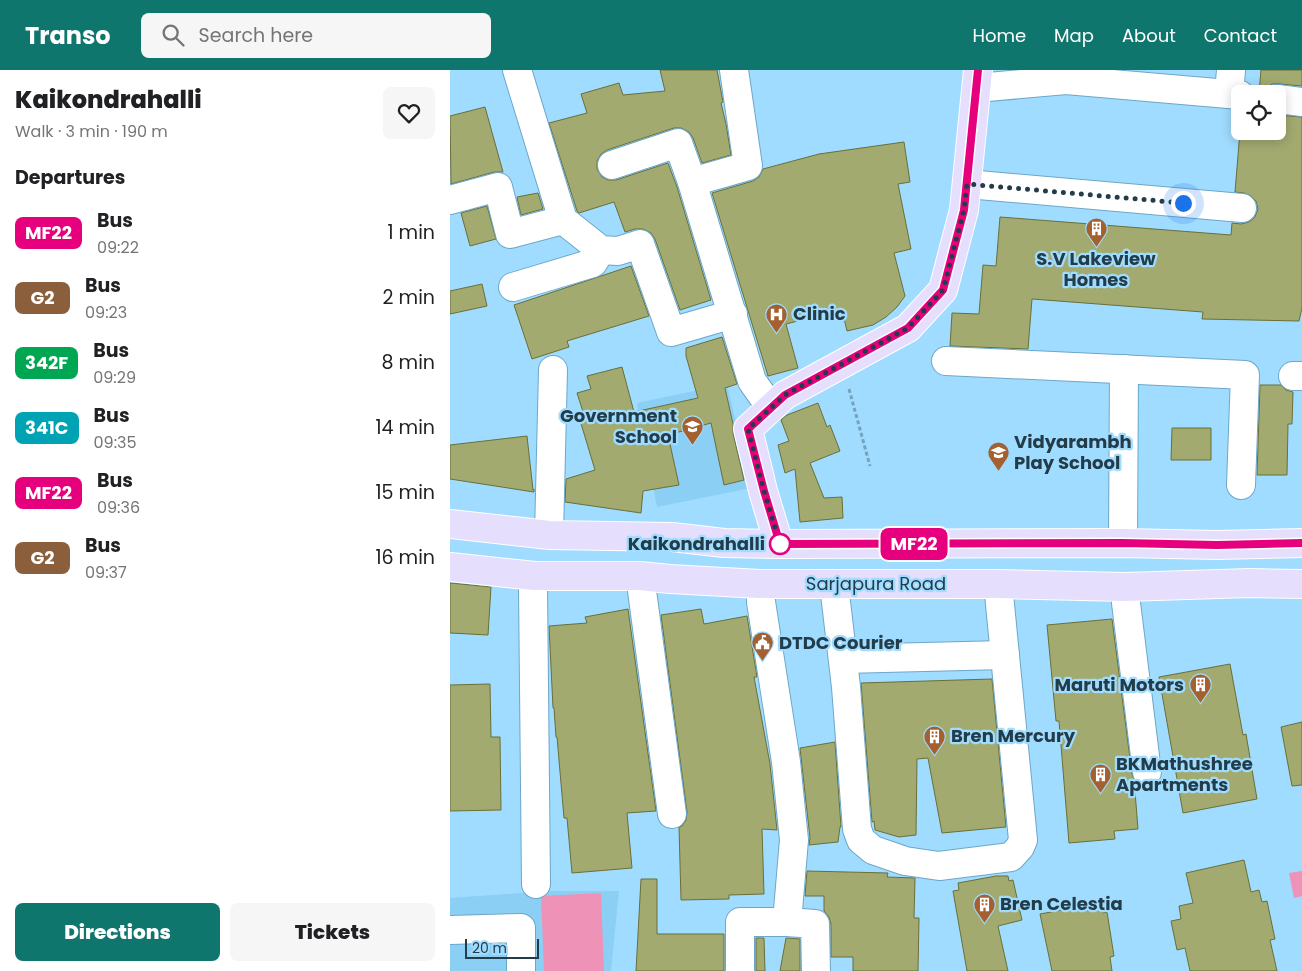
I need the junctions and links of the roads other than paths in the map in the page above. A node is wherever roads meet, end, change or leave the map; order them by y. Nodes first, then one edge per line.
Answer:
1 (517, 70) edge
2 (734, 70) edge
3 (978, 79) edge
4 (1231, 86) edge
5 (1286, 100) edge
6 (1302, 102) edge
7 (612, 165) dead end
8 (692, 182) junction
9 (967, 184) junction
10 (450, 200) edge
11 (1242, 208) dead end
12 (563, 220) junction
13 (601, 250) junction
14 (512, 287) dead end
15 (733, 314) junction
16 (946, 360) dead end
17 (1124, 369) junction
18 (554, 370) dead end
19 (771, 408) junction
20 (1241, 485) dead end
21 (450, 524) edge
22 (549, 535) junction
23 (1122, 543) junction
24 (1302, 543) edge
25 (780, 544) junction
26 (450, 567) edge
27 (534, 576) junction
28 (640, 576) junction
29 (760, 584) junction
30 (998, 584) junction
31 (1302, 584) edge
32 (834, 585) junction
33 (1126, 587) junction
34 (1005, 656) junction
35 (843, 659) junction
36 (1147, 772) dead end
37 (672, 814) dead end
38 (536, 884) dead end
39 (787, 922) junction
40 (450, 930) edge
41 (521, 971) edge
42 (740, 971) edge
43 (816, 971) edge

1 - 12 street
2 - 8 street
3 - 4 street
3 - 9 main road
5 - 6 street
7 - 8 street
8 - 15 street
9 - 11 street
9 - 19 main road
10 - 12 street
12 - 13 street
13 - 14 street
13 - 15 street
15 - 19 street
16 - 17 street
17 - 20 street
17 - 23 street
18 - 22 street
19 - 25 main road
21 - 22 main road
22 - 25 main road
23 - 24 main road
23 - 25 main road
26 - 27 main road, Sarjapura Road
27 - 28 main road, Sarjapura Road
27 - 38 street
28 - 29 main road, Sarjapura Road
28 - 37 street
29 - 32 main road, Sarjapura Road
29 - 39 street
30 - 32 main road, Sarjapura Road
30 - 33 main road, Sarjapura Road
30 - 34 street
31 - 33 main road, Sarjapura Road
32 - 35 street
33 - 36 street
34 - 35 street
34 - 35 street
39 - 42 street
39 - 43 street
40 - 41 street

